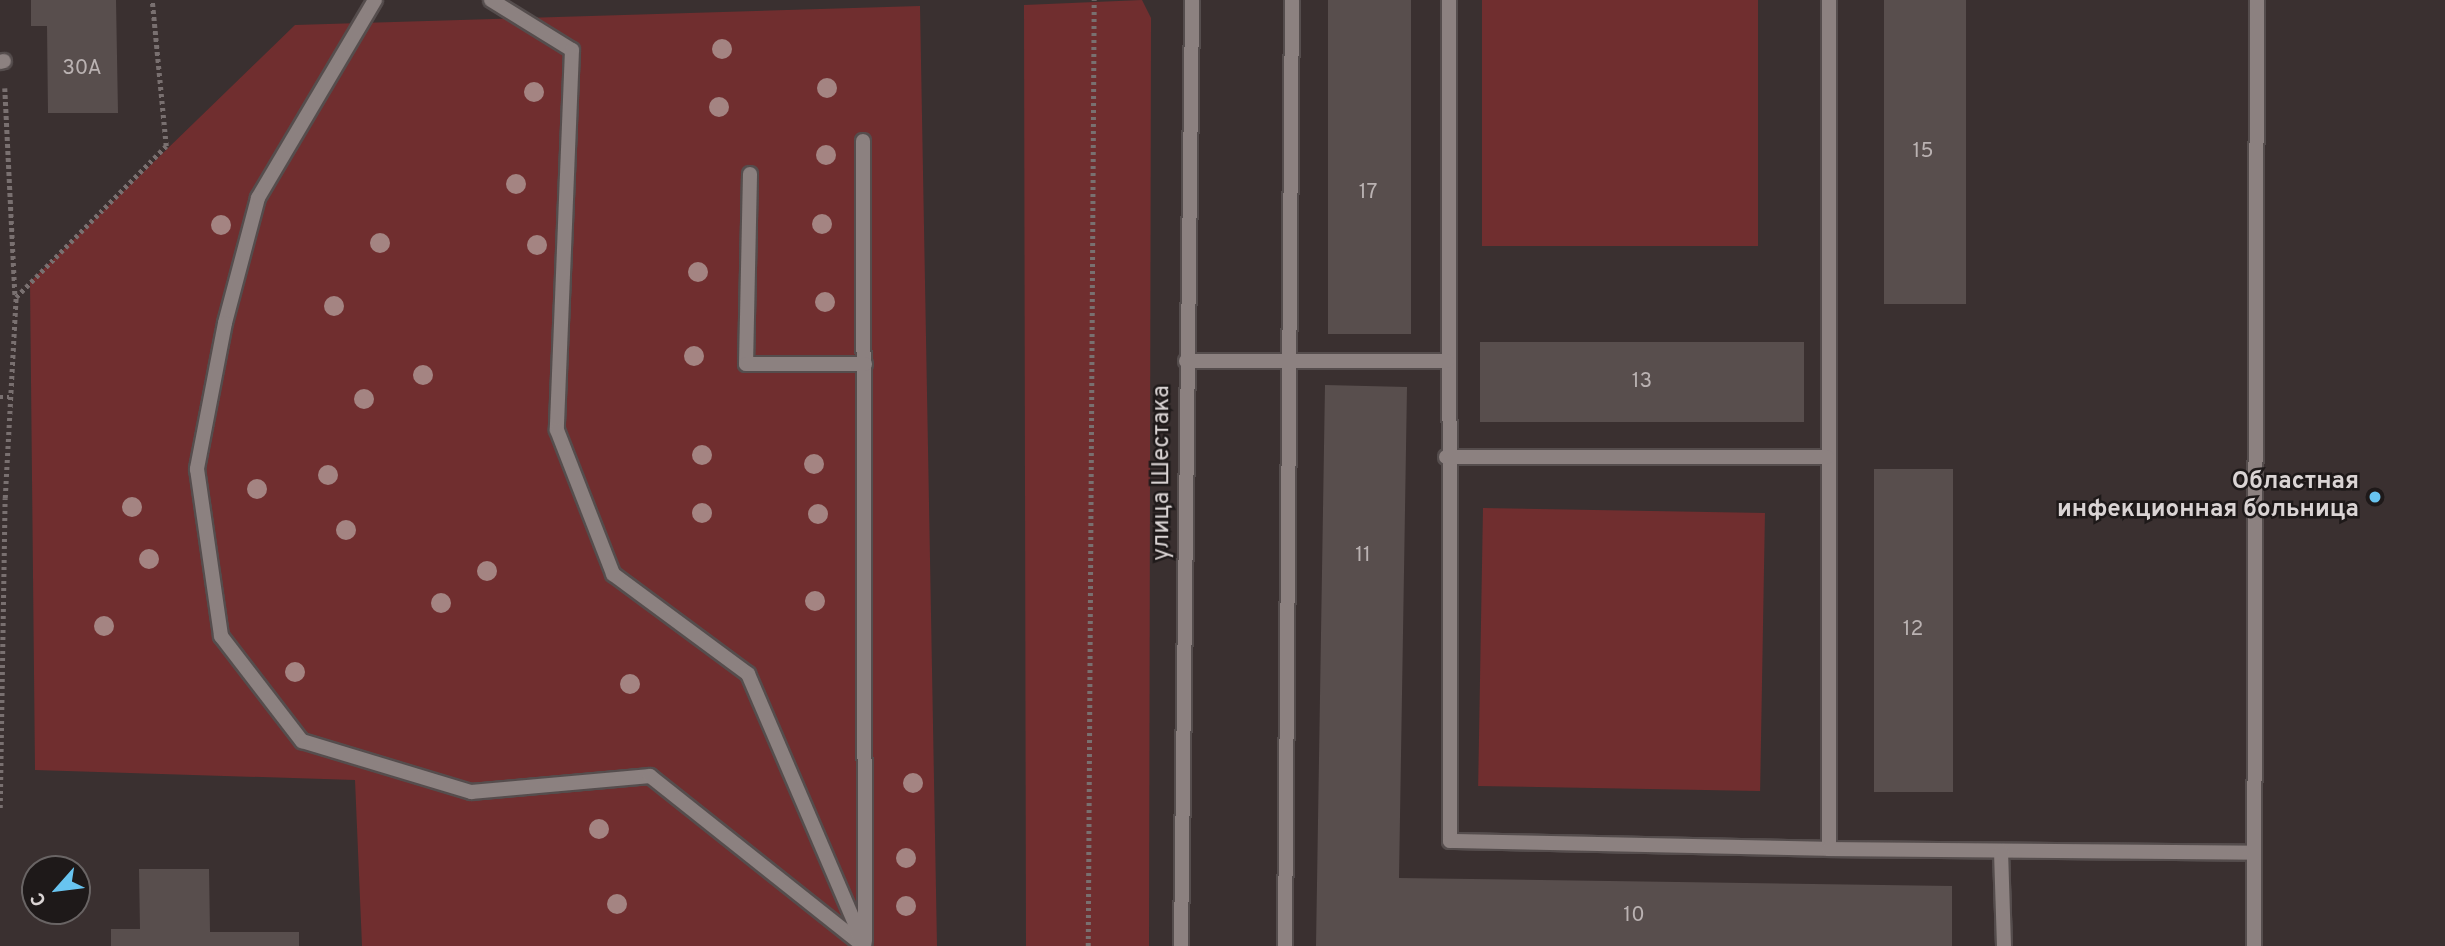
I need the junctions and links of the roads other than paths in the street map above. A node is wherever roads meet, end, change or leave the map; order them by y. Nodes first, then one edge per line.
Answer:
1 (375, 0) edge
2 (491, 0) edge
3 (1192, 0) edge
4 (1292, 0) edge
5 (1448, 0) edge
6 (1829, 0) edge
7 (2258, 0) edge
8 (863, 141) dead end
9 (750, 174) dead end
10 (1186, 361) junction
11 (1293, 361) junction
12 (1447, 361) junction
13 (865, 364) junction
14 (1446, 457) junction
15 (1827, 457) junction
16 (1829, 849) junction
17 (2001, 851) junction
18 (2254, 853) junction
19 (865, 946) edge
20 (1181, 946) edge
21 (1285, 946) edge
22 (2004, 946) edge
23 (2254, 946) edge

1 - 19 street
2 - 19 street
3 - 10 street, улица Шестака
4 - 11 street
5 - 12 street
6 - 15 street
7 - 18 street
8 - 13 street
9 - 13 street
10 - 11 street
10 - 20 street, улица Шестака
11 - 12 street
11 - 21 street
12 - 14 street
13 - 19 street
14 - 15 street
14 - 16 street
15 - 16 street
16 - 17 street
17 - 18 street
17 - 22 street
18 - 23 street

